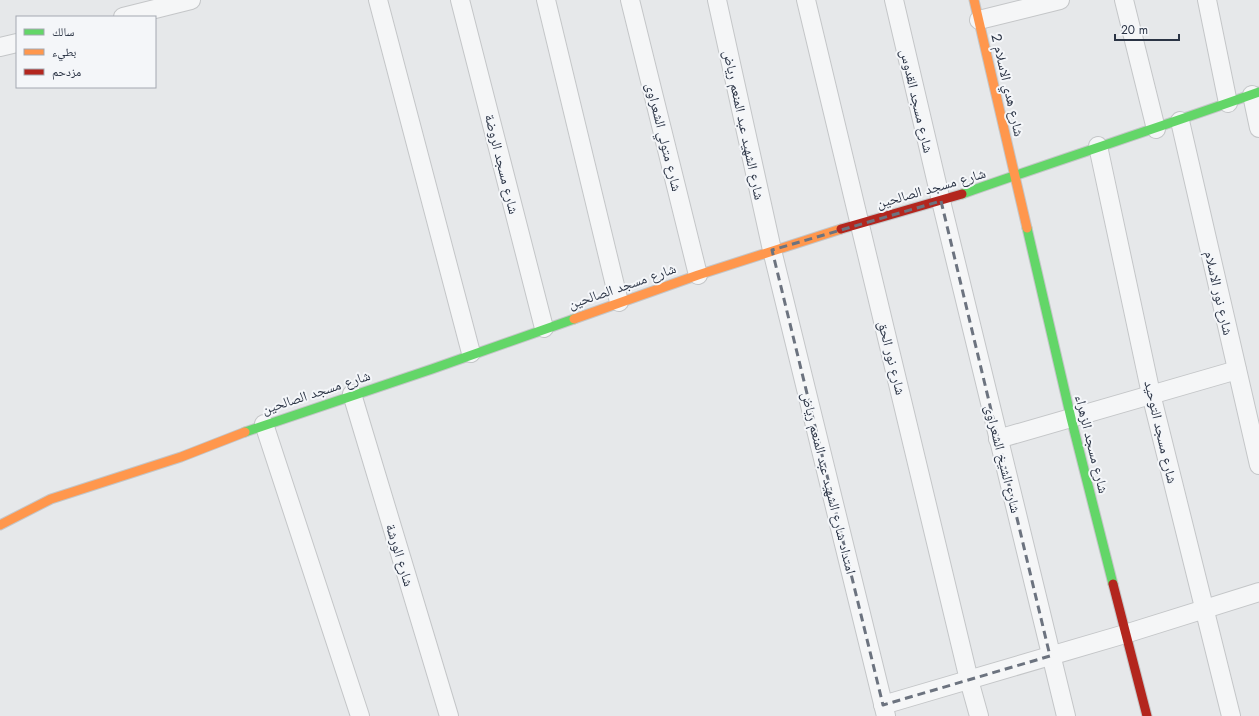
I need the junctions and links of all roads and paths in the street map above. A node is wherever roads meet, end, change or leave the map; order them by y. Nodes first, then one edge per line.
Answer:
1 (191, 0) edge
2 (378, 0) edge
3 (460, 0) edge
4 (546, 0) edge
5 (630, 0) edge
6 (717, 0) edge
7 (806, 0) edge
8 (894, 0) edge
9 (974, 0) edge
10 (1060, 0) edge
11 (1124, 0) edge
12 (1207, 0) edge
13 (127, 16) edge
14 (979, 20) junction
15 (16, 43) edge
16 (0, 48) edge
17 (1255, 93) edge
18 (1228, 103) junction
19 (1180, 121) junction
20 (1259, 128) edge
21 (1156, 129) junction
22 (1098, 146) junction
23 (1014, 177) junction
24 (940, 202) junction
25 (859, 223) junction
26 (772, 250) junction
27 (698, 275) junction
28 (619, 302) junction
29 (544, 328) junction
30 (471, 353) junction
31 (1237, 370) junction
32 (352, 394) junction
33 (1151, 394) junction
34 (1071, 418) junction
35 (264, 424) junction
36 (998, 439) junction
37 (1259, 465) edge
38 (0, 525) edge
39 (1259, 592) edge
40 (1204, 609) junction
41 (1125, 634) junction
42 (1050, 656) junction
43 (969, 680) junction
44 (885, 711) edge
45 (360, 716) edge
46 (449, 716) edge
47 (979, 716) edge
48 (1066, 716) edge
49 (1147, 716) edge
50 (1231, 716) edge

1 - 13 street
2 - 30 street
3 - 29 street, شارع مسجد الروضة
4 - 28 street
5 - 27 street, شارع متولي الشعراوى
6 - 26 street, شارع الشهيد عبد المنعم رياض
7 - 25 street, شارع نور الحق
8 - 24 street, شارع مسجد القدوس
9 - 14 street, شارع هدي الاسلام 2
10 - 14 street
11 - 21 street
12 - 18 street
14 - 23 street, شارع هدي الاسلام 2
15 - 16 street
17 - 18 street, شارع مسجد الصالحين
17 - 20 street
18 - 19 street, شارع مسجد الصالحين
19 - 21 street, شارع مسجد الصالحين
19 - 31 street, شارع نور الاسلام
21 - 22 street, شارع مسجد الصالحين
22 - 23 street, شارع مسجد الصالحين
22 - 33 street, شارع مسجد التوحيد
23 - 24 street, شارع مسجد الصالحين
23 - 34 street, شارع مسجد الزهراء
24 - 25 street, شارع مسجد الصالحين
24 - 36 street, شارع الشيخ الشعراوى
25 - 26 street, شارع مسجد الصالحين
25 - 43 street, شارع نور الحق
26 - 27 street, شارع مسجد الصالحين
26 - 44 street, امتداد شارع الشهيد عبد المنعم رياض
27 - 28 street, شارع مسجد الصالحين
28 - 29 street, شارع مسجد الصالحين
29 - 30 street, شارع مسجد الصالحين
30 - 32 street, شارع مسجد الصالحين
31 - 33 street
31 - 37 street, شارع نور الاسلام
32 - 35 street, شارع مسجد الصالحين
32 - 46 street, شارع الورشة
33 - 34 street
33 - 40 street, شارع مسجد التوحيد
34 - 36 street
34 - 41 street, شارع مسجد الزهراء
35 - 38 street, شارع مسجد الصالحين
35 - 45 street
36 - 42 street, شارع الشيخ الشعراوى
39 - 40 street
40 - 41 street
40 - 50 street, شارع مسجد التوحيد
41 - 42 street
41 - 49 street, شارع مسجد الزهراء
42 - 43 street
42 - 48 street, شارع الشيخ الشعراوى
43 - 44 street
43 - 47 street, شارع نور الحق

